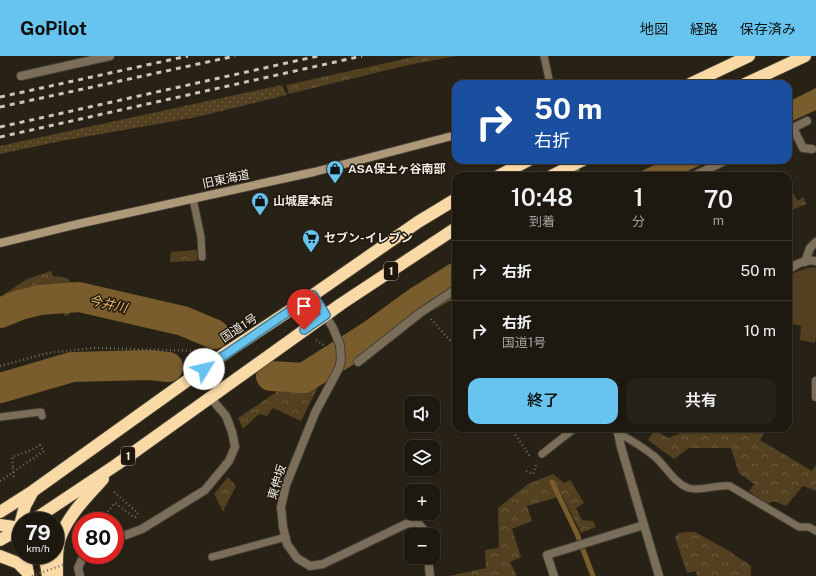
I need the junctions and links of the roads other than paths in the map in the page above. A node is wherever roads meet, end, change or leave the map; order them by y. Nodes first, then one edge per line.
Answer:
1 (110, 56) edge
2 (544, 56) edge
3 (749, 56) edge
4 (805, 56) edge
5 (97, 57) edge
6 (21, 76) dead end
7 (549, 80) edge
8 (698, 80) edge
9 (754, 80) edge
10 (807, 121) dead end
11 (792, 128) edge
12 (792, 132) edge
13 (452, 136) edge
14 (812, 149) dead end
15 (521, 164) edge
16 (718, 164) edge
17 (576, 165) edge
18 (506, 172) edge
19 (560, 172) edge
20 (702, 172) edge
21 (193, 199) junction
22 (452, 201) edge
23 (452, 231) edge
24 (816, 242) edge
25 (0, 244) edge
26 (202, 257) dead end
27 (816, 261) edge
28 (805, 262) junction
29 (792, 267) edge
30 (452, 292) edge
31 (313, 295) junction
32 (326, 315) junction
33 (358, 362) dead end
34 (816, 381) edge
35 (210, 397) junction
36 (816, 397) edge
37 (42, 416) dead end
38 (0, 417) edge
39 (570, 432) edge
40 (617, 432) edge
41 (620, 432) edge
42 (542, 454) dead end
43 (116, 464) junction
44 (33, 491) junction
45 (0, 512) edge
46 (23, 512) edge
47 (45, 512) edge
48 (0, 525) edge
49 (644, 525) junction
50 (12, 527) edge
51 (422, 528) edge
52 (816, 531) edge
53 (12, 533) edge
54 (124, 535) edge
55 (286, 537) junction
56 (0, 540) edge
57 (0, 556) edge
58 (212, 557) dead end
59 (27, 564) edge
60 (46, 564) edge
61 (80, 564) edge
62 (429, 564) edge
63 (30, 575) edge
64 (48, 576) edge
65 (57, 576) edge
66 (80, 576) edge
67 (430, 576) edge
68 (554, 576) edge
69 (659, 576) edge

1 - 5 street
2 - 7 lane
3 - 8 highway
4 - 9 highway
5 - 6 street
10 - 11 street
12 - 14 street
13 - 21 street, 旧東海道
15 - 18 highway
16 - 20 street
17 - 19 highway
21 - 25 street, 旧東海道
21 - 26 lane
22 - 31 highway, 国道1号 / 1
23 - 32 highway, 1
24 - 28 street
27 - 28 street
28 - 29 street
30 - 33 street
31 - 32 street
31 - 44 highway, 国道1号 / 1
32 - 35 highway, 1
32 - 55 street, 東伸坂
34 - 36 street
35 - 43 highway, 1
35 - 54 street
37 - 38 lane
39 - 42 lane
40 - 49 street
41 - 52 lane
43 - 47 highway, 1
43 - 65 highway
44 - 45 highway, 国道1号 / 1
44 - 46 highway
48 - 50 highway
49 - 68 street
49 - 69 street
51 - 55 street, 東伸坂
53 - 56 highway
55 - 58 lane
57 - 63 highway
59 - 63 highway
60 - 64 highway
61 - 66 street
62 - 67 street

